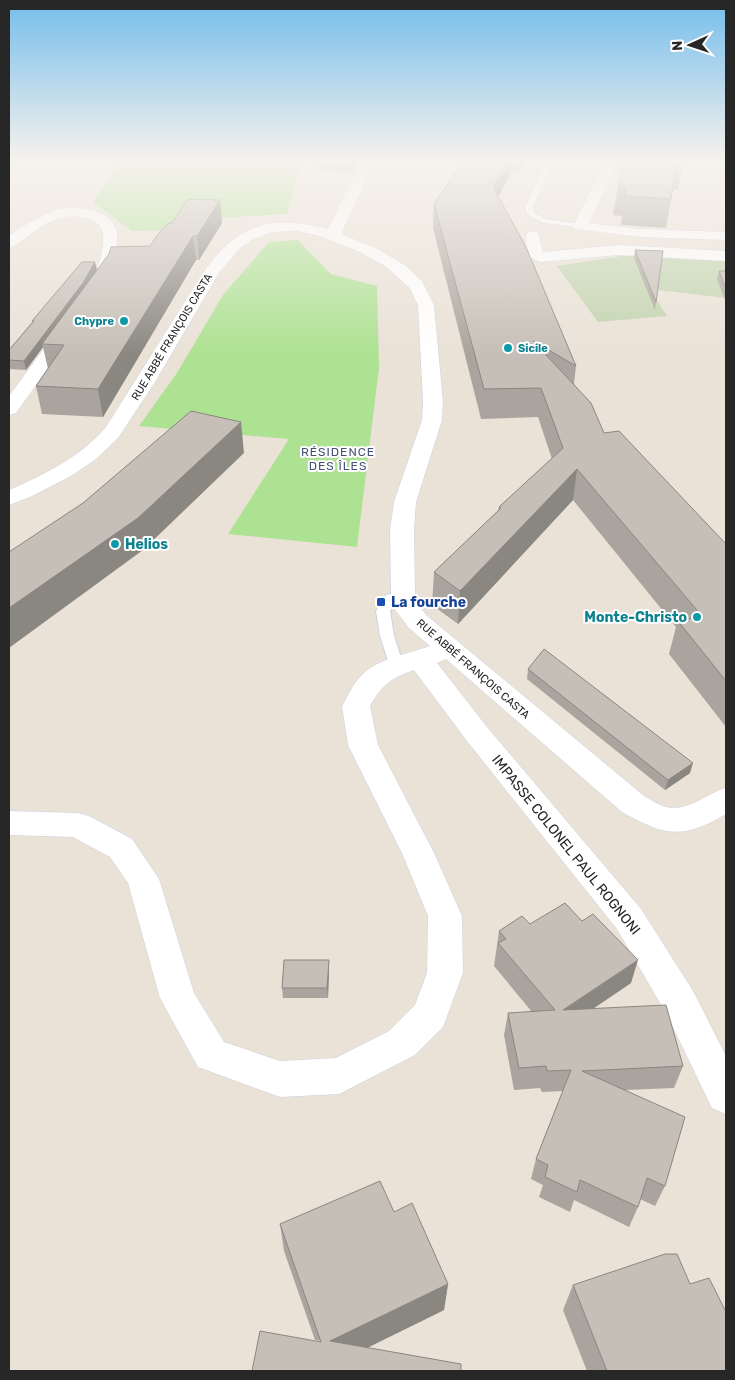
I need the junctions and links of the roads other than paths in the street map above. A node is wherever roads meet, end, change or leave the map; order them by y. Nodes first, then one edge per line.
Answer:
1 (35, 225) edge
2 (105, 225) edge
3 (338, 225) edge
4 (576, 225) edge
5 (580, 226) joint
6 (333, 235) junction
7 (532, 235) dead end
8 (726, 236) edge
9 (9, 243) edge
10 (726, 256) edge
11 (87, 301) edge
12 (76, 317) edge
13 (9, 410) edge
14 (9, 498) edge
15 (403, 595) junction
16 (422, 658) junction
17 (726, 800) edge
18 (9, 823) edge
19 (726, 1095) edge

1 - 9 street
2 - 11 street
3 - 6 street
4 - 5 lane
5 - 8 street
6 - 14 street, RUE ABBÉ FRANÇOIS CASTA
6 - 15 street, RUE ABBÉ FRANÇOIS CASTA
7 - 10 street
12 - 13 street
15 - 16 street, RUE ABBÉ FRANÇOIS CASTA
15 - 16 lane
16 - 17 street, RUE ABBÉ FRANÇOIS CASTA
16 - 18 street
16 - 19 street, IMPASSE COLONEL PAUL ROGNONI

